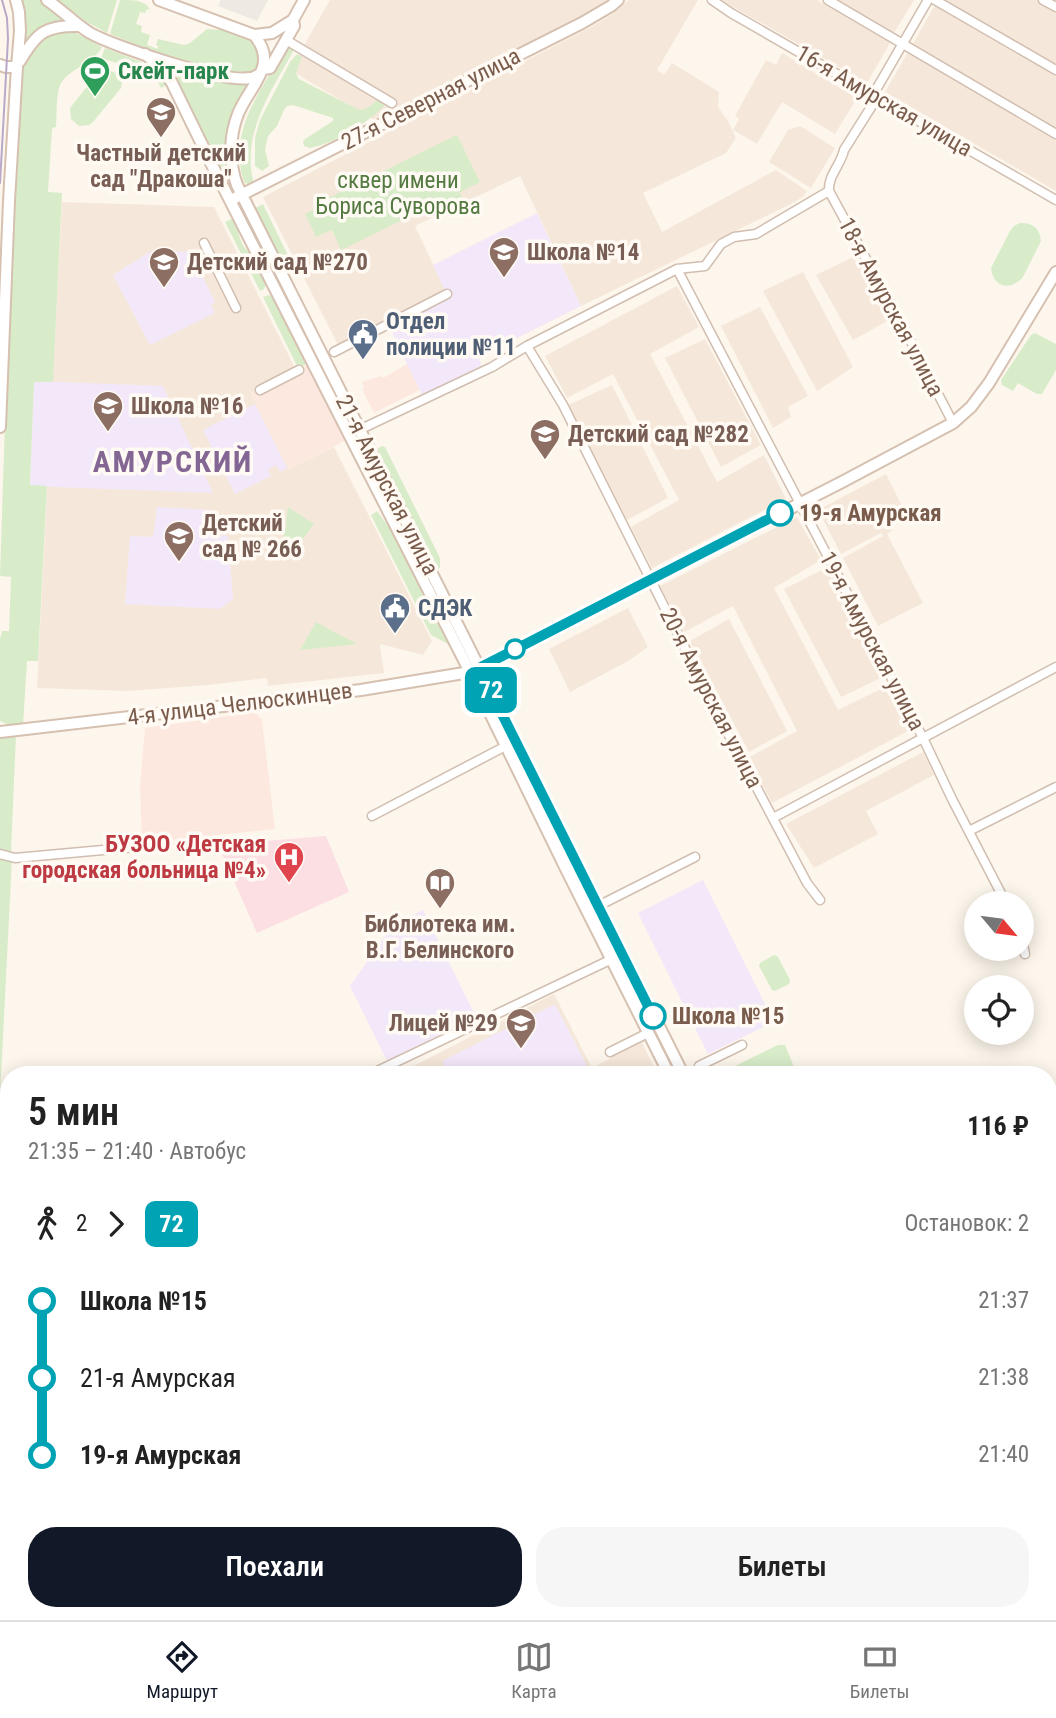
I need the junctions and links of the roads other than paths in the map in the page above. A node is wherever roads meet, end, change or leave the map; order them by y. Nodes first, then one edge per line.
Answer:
1 (16, 0) edge
2 (48, 0) edge
3 (159, 0) edge
4 (304, 0) edge
5 (618, 0) edge
6 (712, 0) edge
7 (828, 0) edge
8 (928, 0) edge
9 (935, 0) edge
10 (1043, 0) edge
11 (1056, 7) edge
12 (293, 20) junction
13 (80, 26) junction
14 (254, 35) junction
15 (286, 40) junction
16 (902, 43) junction
17 (145, 54) junction
18 (0, 65) edge
19 (17, 67) junction
20 (1056, 70) edge
21 (262, 72) junction
22 (873, 95) junction
23 (392, 103) dead end
24 (1056, 134) edge
25 (829, 191) junction
26 (242, 195) junction
27 (230, 200) junction
28 (1056, 200) edge
29 (204, 243) dead end
30 (677, 269) junction
31 (1056, 272) edge
32 (447, 294) dead end
33 (236, 308) dead end
34 (527, 346) junction
35 (334, 352) dead end
36 (299, 370) dead end
37 (260, 390) dead end
38 (953, 423) junction
39 (0, 426) edge
40 (359, 430) junction
41 (800, 503) junction
42 (651, 580) junction
43 (1056, 667) edge
44 (475, 670) junction
45 (0, 732) edge
46 (923, 738) junction
47 (507, 745) junction
48 (1056, 787) edge
49 (372, 816) dead end
50 (773, 818) junction
51 (969, 831) junction
52 (147, 846) dead end
53 (0, 854) edge
54 (695, 857) dead end
55 (1000, 891) edge
56 (820, 900) dead end
57 (598, 906) junction
58 (617, 957) junction
59 (648, 1032) junction
60 (742, 1045) dead end
61 (610, 1052) dead end
62 (389, 1066) edge
63 (665, 1066) edge
64 (678, 1066) edge
65 (699, 1066) dead end

1 - 19 main road
2 - 13 main road
3 - 14 main road
4 - 12 main road, 21-я Амурская улица
5 - 26 main road, 27-я Северная улица
6 - 22 street, 16-я Амурская улица
7 - 16 street
8 - 16 street
9 - 20 street
10 - 11 street
12 - 14 main road
12 - 15 main road, 21-я Амурская улица
13 - 17 main road
13 - 19 main road
14 - 21 main road
15 - 21 main road, 21-я Амурская улица
15 - 23 street
16 - 22 street
16 - 24 street
17 - 21 main road
17 - 27 main road, 21-я Амурская улица
18 - 19 main road
19 - 39 main road
21 - 26 main road, 21-я Амурская улица
22 - 25 street
22 - 28 street, 16-я Амурская улица
25 - 30 street
25 - 38 street, 18-я Амурская улица
26 - 27 main road, 27-я Северная улица
26 - 40 main road, 21-я Амурская улица
27 - 44 main road, 21-я Амурская улица
29 - 33 street
30 - 34 street
30 - 41 street, 19-я Амурская улица
31 - 38 main road, 4-я улица Челюскинцев
32 - 35 street
34 - 40 street
34 - 42 street, 20-я Амурская улица
36 - 37 street
38 - 41 main road, 4-я улица Челюскинцев
40 - 44 main road, 21-я Амурская улица
41 - 42 main road, 4-я улица Челюскинцев
41 - 46 street, 19-я Амурская улица
42 - 44 main road, 4-я улица Челюскинцев
42 - 50 street, 20-я Амурская улица
43 - 46 street
44 - 45 main road, 4-я улица Челюскинцев
44 - 47 main road, 21-я Амурская улица
46 - 50 street
46 - 51 street, 19-я Амурская улица
47 - 49 street
47 - 57 main road, 21-я Амурская улица
47 - 58 main road, 21-я Амурская улица
48 - 51 street
50 - 56 street, 20-я Амурская улица
51 - 55 street, 19-я Амурская улица
52 - 53 street
54 - 57 street
57 - 58 main road, 21-я Амурская улица
58 - 59 main road, 21-я Амурская улица
58 - 62 street
58 - 64 main road, 21-я Амурская улица
59 - 61 street
59 - 63 main road, 21-я Амурская улица
60 - 65 street

